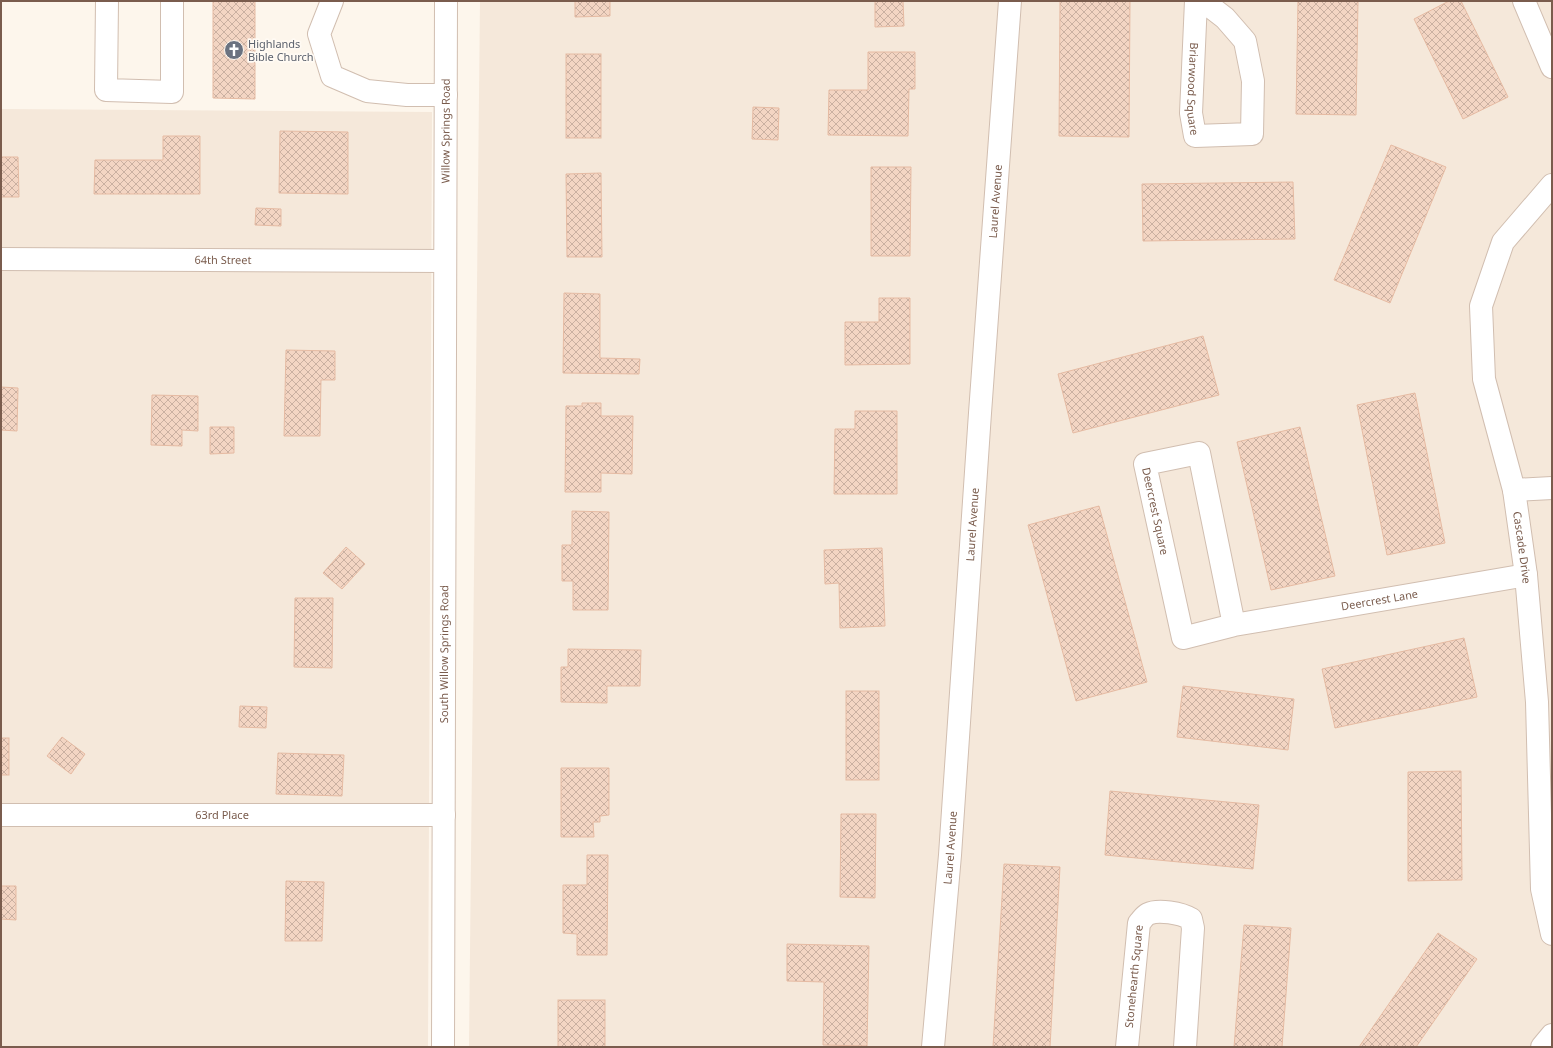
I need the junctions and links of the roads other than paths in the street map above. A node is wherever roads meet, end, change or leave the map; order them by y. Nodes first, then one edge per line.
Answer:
1 (107, 1) edge
2 (172, 1) edge
3 (332, 1) edge
4 (446, 1) edge
5 (1010, 1) edge
6 (1196, 1) edge
7 (1203, 1) edge
8 (1524, 1) edge
9 (1552, 67) edge
10 (446, 95) junction
11 (1552, 186) edge
12 (1, 260) edge
13 (445, 261) junction
14 (1552, 488) edge
15 (1514, 490) junction
16 (1526, 575) junction
17 (1234, 625) junction
18 (1, 814) edge
19 (444, 815) junction
20 (1552, 934) edge
21 (1552, 1035) edge
22 (443, 1047) edge
23 (933, 1047) edge
24 (1127, 1047) edge
25 (1185, 1047) edge
26 (1542, 1047) edge

1 - 2 street
3 - 10 street
4 - 10 street, Willow Springs Road
5 - 23 street, Laurel Avenue
6 - 7 street, Briarwood Square
8 - 9 street
10 - 13 street, Willow Springs Road
11 - 15 street, Cascade Drive
12 - 13 street, 64th Street
13 - 19 street, South Willow Springs Road
14 - 15 street
15 - 16 street, Cascade Drive
16 - 17 street, Deercrest Lane
16 - 20 street, Cascade Drive
17 - 17 street, Deercrest Square
18 - 19 street, 63rd Place
19 - 22 street, South Willow Springs Road
21 - 26 street
24 - 25 street, Stonehearth Square

